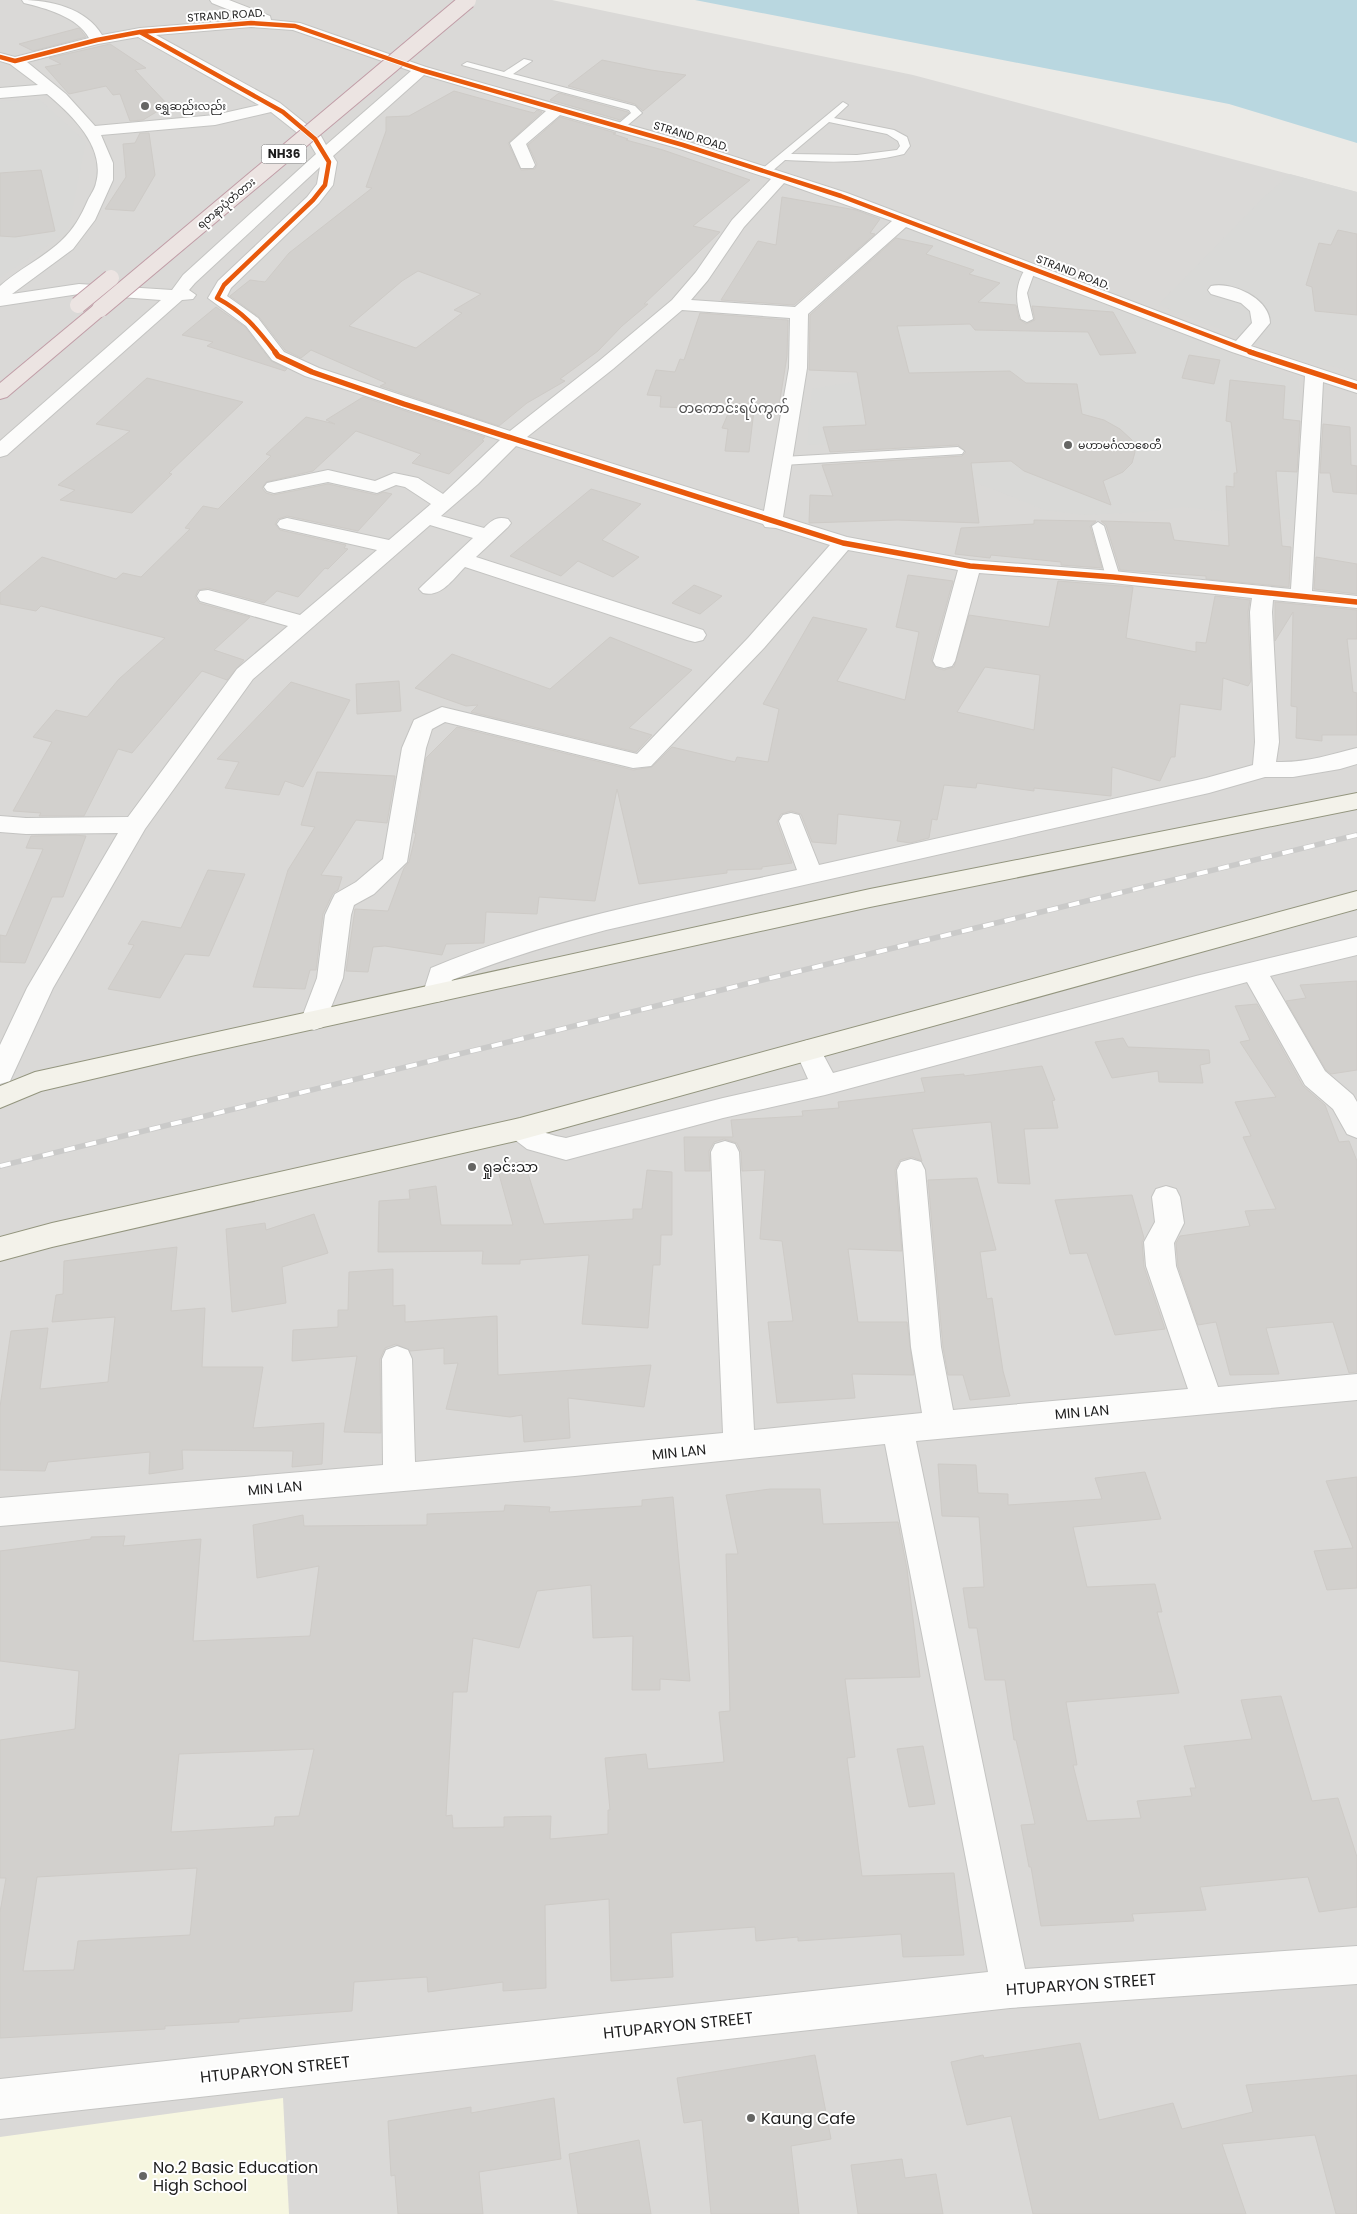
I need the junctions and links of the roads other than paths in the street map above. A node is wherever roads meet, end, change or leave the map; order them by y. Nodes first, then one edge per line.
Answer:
1 (28, 0) edge
2 (217, 0) edge
3 (447, 0) edge
4 (468, 0) edge
5 (276, 23) junction
6 (140, 32) junction
7 (98, 40) junction
8 (8, 59) edge
9 (528, 61) dead end
10 (467, 64) dead end
11 (484, 69) junction
12 (421, 70) junction
13 (506, 75) junction
14 (458, 81) junction
15 (50, 89) junction
16 (0, 93) edge
17 (843, 105) dead end
18 (275, 106) junction
19 (558, 109) junction
20 (827, 119) junction
21 (620, 127) junction
22 (92, 131) junction
23 (325, 155) junction
24 (783, 157) junction
25 (527, 165) dead end
26 (773, 175) junction
27 (224, 184) dead end
28 (904, 220) junction
29 (124, 267) dead end
30 (1031, 268) junction
31 (1217, 290) dead end
32 (0, 294) edge
33 (176, 296) junction
34 (218, 298) junction
35 (0, 301) edge
36 (678, 304) junction
37 (799, 313) junction
38 (1028, 319) dead end
39 (1238, 348) junction
40 (0, 370) edge
41 (1314, 373) junction
42 (1357, 387) edge
43 (0, 394) edge
44 (514, 438) junction
45 (0, 451) edge
46 (958, 451) dead end
47 (782, 461) junction
48 (274, 487) dead end
49 (444, 503) junction
50 (427, 518) junction
51 (772, 522) junction
52 (287, 524) dead end
53 (1098, 526) dead end
54 (843, 543) junction
55 (392, 547) junction
56 (462, 559) junction
57 (970, 566) junction
58 (1113, 577) junction
59 (430, 589) dead end
60 (1263, 591) junction
61 (1301, 595) junction
62 (208, 596) dead end
63 (1357, 602) edge
64 (303, 624) junction
65 (695, 634) dead end
66 (944, 661) dead end
67 (1357, 755) edge
68 (1264, 769) junction
69 (1357, 801) edge
70 (791, 821) dead end
71 (0, 824) edge
72 (136, 825) junction
73 (812, 874) junction
74 (1357, 900) edge
75 (1357, 946) edge
76 (1254, 971) junction
77 (436, 993) junction
78 (314, 1020) junction
79 (808, 1050) junction
80 (0, 1074) edge
81 (825, 1085) junction
82 (0, 1098) edge
83 (1357, 1126) edge
84 (520, 1129) junction
85 (725, 1152) dead end
86 (911, 1170) dead end
87 (1166, 1197) dead end
88 (0, 1249) edge
89 (397, 1359) dead end
90 (1357, 1387) edge
91 (1207, 1401) junction
92 (940, 1426) junction
93 (898, 1429) junction
94 (739, 1446) junction
95 (399, 1478) junction
96 (0, 1512) edge
97 (1357, 1966) edge
98 (1010, 1989) junction
99 (0, 2099) edge

1 - 7 street
2 - 5 street
3 - 27 highway, ရတနာပုံတံတား / NH36
4 - 43 highway, ရတနာပုံတံတား / NH36, bridge
5 - 6 street, STRAND ROAD.
5 - 12 street, STRAND ROAD.
6 - 7 street, STRAND ROAD.
6 - 18 street
7 - 8 street, STRAND ROAD.
8 - 15 street
9 - 13 lane
10 - 11 lane
11 - 13 lane
11 - 14 lane
12 - 14 street, STRAND ROAD.
12 - 23 street
13 - 21 lane
14 - 19 street, STRAND ROAD.
15 - 16 street
15 - 22 street
17 - 20 lane
18 - 22 street
18 - 23 street
19 - 21 street, STRAND ROAD.
19 - 25 street
20 - 24 lane
20 - 24 lane
21 - 26 street, STRAND ROAD.
22 - 32 street
23 - 33 street
23 - 34 street
24 - 26 lane
26 - 28 street, STRAND ROAD.
26 - 36 street
28 - 30 street, STRAND ROAD.
28 - 37 street
29 - 40 highway, bridge
30 - 38 lane
30 - 39 street, STRAND ROAD.
31 - 39 street
33 - 34 street
33 - 35 street
33 - 45 street
34 - 44 street
36 - 37 street
36 - 44 street
37 - 47 street
39 - 41 street, STRAND ROAD.
41 - 42 street, STRAND ROAD.
41 - 61 street
44 - 49 street
44 - 51 street
46 - 47 lane
47 - 51 street
48 - 49 street
49 - 50 street
50 - 55 street
50 - 56 street
51 - 54 street
52 - 55 street
53 - 58 lane
54 - 57 street
54 - 78 street
55 - 64 street
56 - 59 street
56 - 65 street
57 - 58 street
57 - 66 street
58 - 60 street
60 - 61 street
60 - 68 street
61 - 63 street
62 - 64 street
64 - 72 street
67 - 68 street
68 - 73 street
69 - 77 main road
70 - 73 street
71 - 72 street
72 - 80 street
73 - 77 street
74 - 79 main road
75 - 76 street
76 - 81 street
76 - 83 street
77 - 78 main road
78 - 82 main road
79 - 81 street
79 - 84 main road
81 - 84 street
84 - 88 main road
85 - 94 street
86 - 92 street
87 - 91 street
89 - 95 street
90 - 91 street, MIN LAN
91 - 92 street, MIN LAN
92 - 93 street, MIN LAN
93 - 94 street, MIN LAN
93 - 98 street
94 - 95 street, MIN LAN
95 - 96 street, MIN LAN
97 - 98 street, HTUPARYON STREET
98 - 99 street, HTUPARYON STREET

